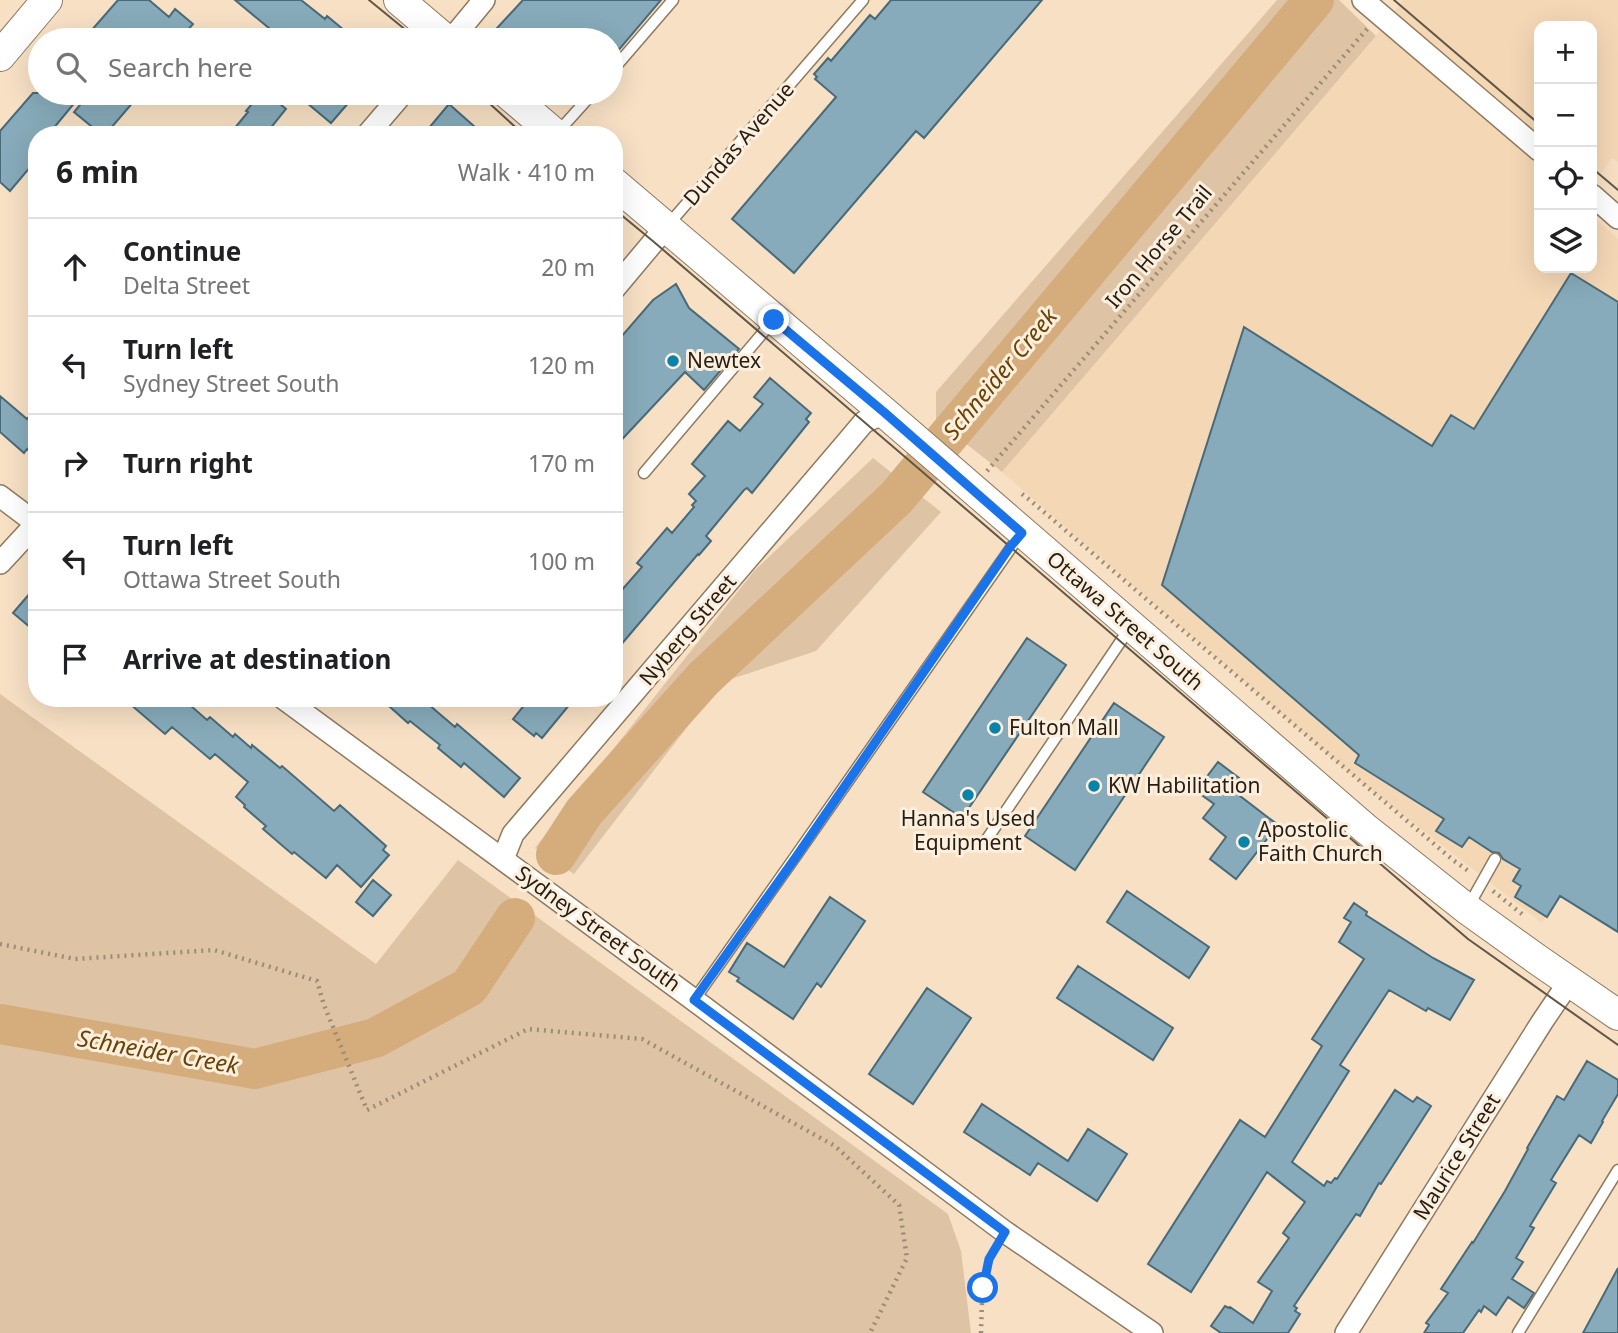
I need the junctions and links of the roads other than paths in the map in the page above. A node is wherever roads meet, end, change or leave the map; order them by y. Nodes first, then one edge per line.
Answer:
1 (47, 0) edge
2 (399, 0) edge
3 (484, 0) edge
4 (673, 0) edge
5 (863, 0) edge
6 (1363, 0) edge
7 (434, 28) edge
8 (460, 28) edge
9 (0, 56) edge
10 (623, 58) edge
11 (393, 105) edge
12 (522, 105) edge
13 (582, 105) edge
14 (375, 126) edge
15 (546, 126) edge
16 (564, 126) edge
17 (1535, 147) edge
18 (623, 191) edge
19 (1597, 199) edge
20 (1618, 218) edge
21 (666, 227) junction
22 (623, 276) edge
23 (774, 320) junction
24 (885, 413) junction
25 (643, 473) dead end
26 (0, 496) edge
27 (28, 517) edge
28 (28, 533) edge
29 (1022, 533) junction
30 (0, 563) edge
31 (1131, 626) junction
32 (623, 705) edge
33 (295, 707) edge
34 (621, 707) edge
35 (985, 842) dead end
36 (503, 859) junction
37 (1494, 859) dead end
38 (1467, 909) junction
39 (1569, 982) junction
40 (694, 1000) junction
41 (1618, 1015) edge
42 (1618, 1170) edge
43 (1152, 1333) edge
44 (1346, 1333) edge
45 (1518, 1333) edge

1 - 9 main road
2 - 7 main road
3 - 8 street
4 - 10 lane
5 - 21 lane, Dundas Avenue
6 - 17 street
11 - 14 street
12 - 15 main road
13 - 16 lane
18 - 21 main road, Ottawa Street South
19 - 20 street
21 - 22 street, Dundas Avenue
21 - 23 main road, Ottawa Street South
23 - 24 main road, Ottawa Street South
23 - 25 lane
24 - 29 main road, Ottawa Street South
24 - 32 street, Nyberg Street
26 - 27 street
28 - 30 street
29 - 31 main road, Ottawa Street South
29 - 40 lane
31 - 35 lane
31 - 38 main road, Ottawa Street South
33 - 36 street, Sydney Street South
34 - 36 street, Nyberg Street
36 - 40 street, Sydney Street South
37 - 38 lane
38 - 39 main road, Ottawa Street South
39 - 41 main road, Ottawa Street South
39 - 44 street, Maurice Street
40 - 43 street, Sydney Street South
42 - 45 lane

